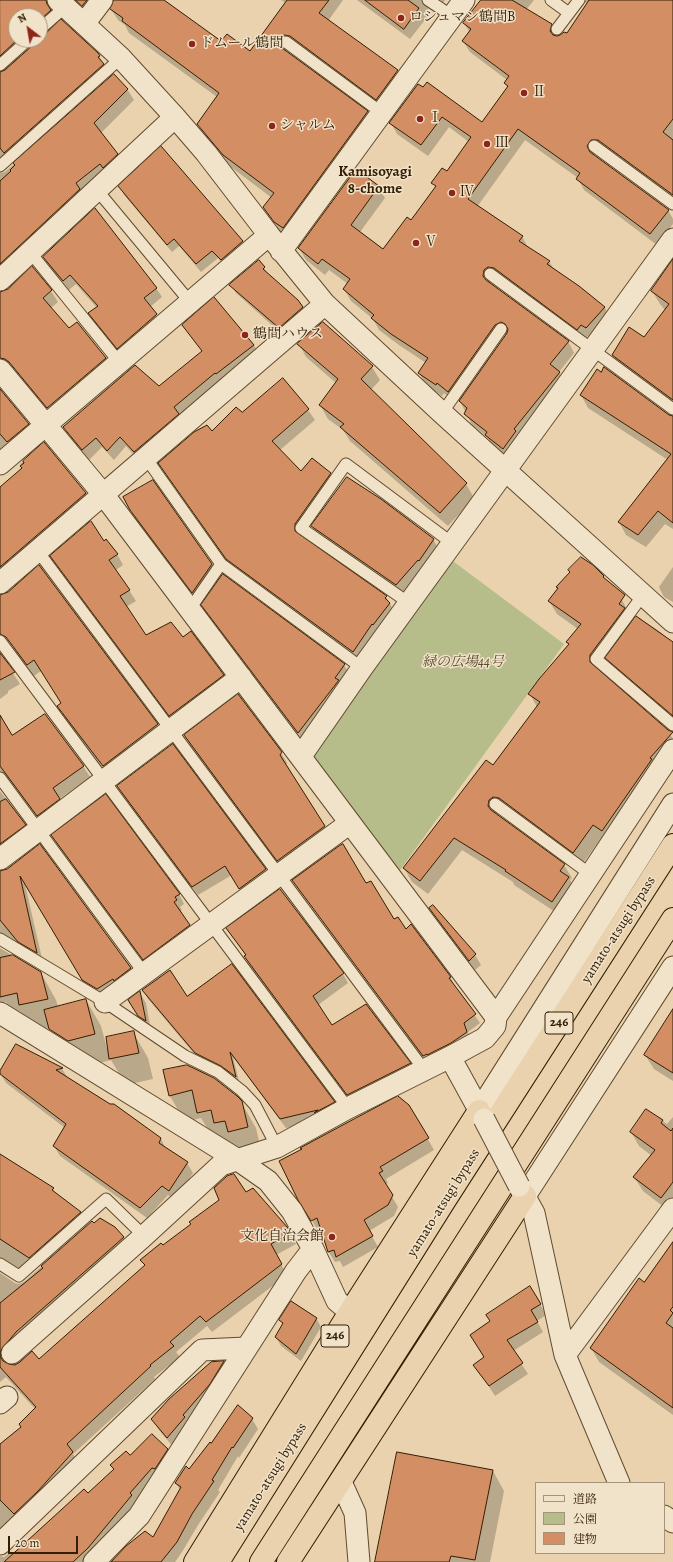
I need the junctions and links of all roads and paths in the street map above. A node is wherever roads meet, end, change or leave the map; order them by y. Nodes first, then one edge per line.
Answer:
1 (102, 0) edge
2 (428, 0) edge
3 (551, 0) edge
4 (579, 0) edge
5 (62, 3) edge
6 (458, 8) edge
7 (569, 13) junction
8 (48, 20) edge
9 (84, 24) junction
10 (557, 29) dead end
11 (286, 42) dead end
12 (19, 48) edge
13 (121, 58) junction
14 (0, 65) edge
15 (382, 112) junction
16 (175, 117) junction
17 (594, 146) dead end
18 (0, 166) edge
19 (97, 190) junction
20 (673, 204) edge
21 (673, 239) edge
22 (275, 243) junction
23 (30, 252) junction
24 (490, 274) dead end
25 (0, 280) edge
26 (190, 302) junction
27 (325, 304) junction
28 (501, 329) dead end
29 (593, 350) junction
30 (120, 362) junction
31 (0, 370) edge
32 (673, 408) edge
33 (442, 413) junction
34 (46, 424) junction
35 (146, 458) junction
36 (0, 464) edge
37 (505, 470) junction
38 (104, 494) junction
39 (452, 543) junction
40 (37, 550) junction
41 (221, 564) junction
42 (0, 582) edge
43 (643, 595) junction
44 (409, 603) junction
45 (190, 609) junction
46 (673, 622) edge
47 (0, 641) edge
48 (362, 668) junction
49 (241, 677) junction
50 (673, 725) edge
51 (171, 730) junction
52 (673, 750) edge
53 (300, 756) junction
54 (0, 778) edge
55 (104, 780) junction
56 (495, 804) dead end
57 (673, 804) edge
58 (350, 822) junction
59 (39, 829) junction
60 (673, 845) edge
61 (0, 858) edge
62 (590, 874) junction
63 (279, 875) junction
64 (673, 919) edge
65 (212, 924) junction
66 (0, 939) edge
67 (673, 967) edge
68 (144, 973) junction
69 (105, 1002) junction
70 (0, 1013) edge
71 (496, 1017) junction
72 (450, 1057) junction
73 (425, 1071) junction
74 (348, 1108) junction
75 (482, 1115) junction
76 (277, 1147) junction
77 (238, 1160) junction
78 (522, 1191) junction
79 (673, 1209) edge
80 (144, 1236) junction
81 (313, 1249) junction
82 (0, 1264) edge
83 (350, 1312) junction
84 (246, 1348) junction
85 (12, 1353) dead end
86 (565, 1355) junction
87 (341, 1482) junction
88 (619, 1482) edge
89 (0, 1544) edge
90 (94, 1562) edge
91 (195, 1562) edge
92 (218, 1562) edge
93 (261, 1562) edge
94 (288, 1562) edge
95 (359, 1562) edge

1 - 9 street
2 - 6 lane
3 - 7 lane
4 - 7 lane
5 - 8 lane
5 - 9 street
6 - 15 street
7 - 10 lane
9 - 13 street
11 - 15 lane
12 - 14 lane
13 - 16 street
13 - 18 lane
15 - 22 street
16 - 19 street
16 - 22 street
17 - 20 lane
19 - 23 street
19 - 26 lane
21 - 29 street
22 - 26 street
22 - 27 street
23 - 25 street
23 - 30 lane
24 - 29 lane
26 - 30 street
27 - 33 street
27 - 35 street
28 - 33 lane
29 - 32 lane
29 - 37 street
30 - 34 street
31 - 34 street
33 - 37 street
34 - 36 street
34 - 38 street
35 - 38 street
35 - 41 lane
37 - 39 street
37 - 43 street
38 - 40 street
38 - 45 street
39 - 44 street
39 - 44 lane
40 - 42 street
40 - 51 lane
41 - 45 lane
41 - 48 lane
43 - 46 street
43 - 50 lane
44 - 48 street
45 - 49 street
47 - 55 lane
48 - 53 street
49 - 51 street
49 - 53 street
51 - 55 street
51 - 63 lane
52 - 62 street
53 - 58 street
54 - 59 lane
55 - 59 street
55 - 65 lane
56 - 62 lane
57 - 75 street
58 - 63 street
58 - 71 street
59 - 61 street
59 - 68 lane
60 - 92 highway, yamato-atsugi bypass / 246
62 - 71 street
63 - 65 street
63 - 73 lane
64 - 93 highway
65 - 68 street
65 - 74 lane
66 - 69 lane
67 - 78 street
68 - 69 street
69 - 76 lane
70 - 77 street
71 - 72 street
72 - 73 street
72 - 75 street
73 - 74 street
74 - 76 street
75 - 78 street, bridge
75 - 83 highway, 246
76 - 77 street
77 - 80 street
77 - 81 street
78 - 86 street
78 - 87 highway
79 - 86 street
80 - 82 lane
80 - 85 street
81 - 83 street
81 - 84 street
83 - 91 highway, 246
84 - 89 street
84 - 90 street
86 - 88 street
87 - 94 highway
87 - 95 street

